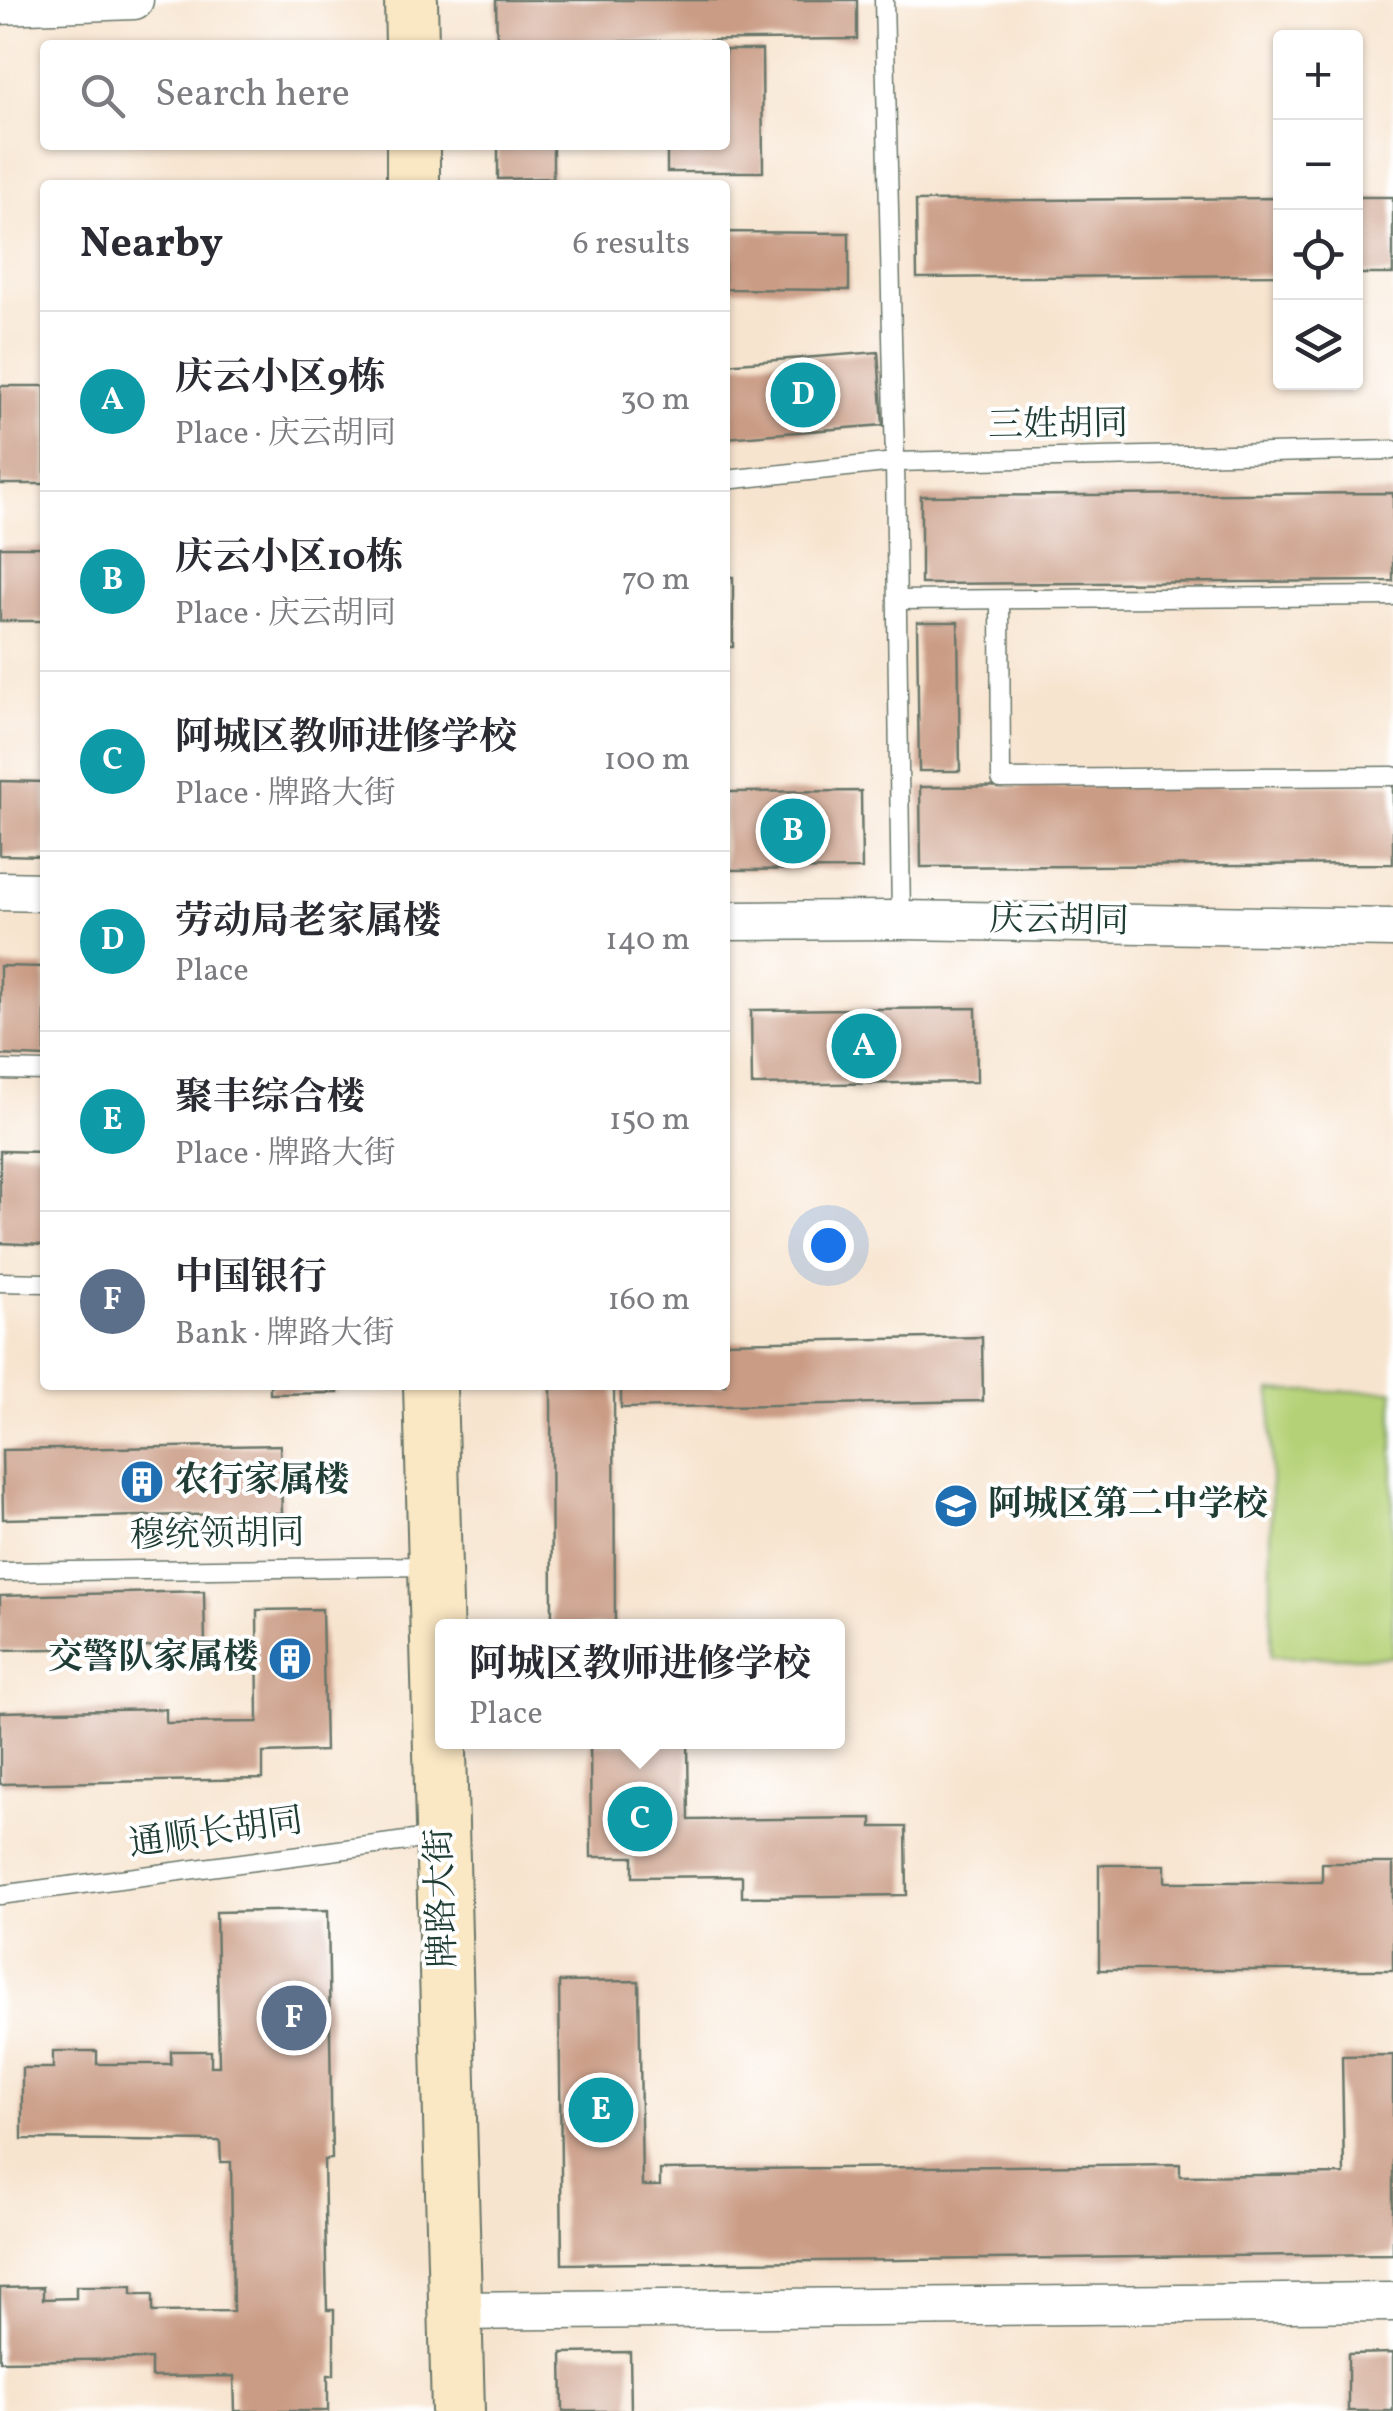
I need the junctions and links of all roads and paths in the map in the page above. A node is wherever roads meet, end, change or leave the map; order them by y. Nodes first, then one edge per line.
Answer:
1 (134, 0) edge
2 (411, 0) edge
3 (884, 0) edge
4 (0, 6) edge
5 (412, 40) edge
6 (413, 150) edge
7 (413, 180) edge
8 (1393, 450) edge
9 (895, 462) junction
10 (730, 479) edge
11 (1393, 596) edge
12 (897, 600) junction
13 (1000, 600) junction
14 (1393, 776) edge
15 (0, 890) edge
16 (40, 892) edge
17 (902, 920) junction
18 (730, 921) edge
19 (1393, 928) edge
20 (0, 1070) edge
21 (40, 1072) edge
22 (0, 1282) edge
23 (40, 1282) edge
24 (430, 1390) edge
25 (435, 1566) junction
26 (0, 1572) edge
27 (436, 1619) edge
28 (439, 1749) edge
29 (441, 1836) junction
30 (0, 1895) edge
31 (1393, 2302) edge
32 (455, 2311) junction
33 (458, 2411) edge

1 - 4 street
2 - 5 street
3 - 9 lane
6 - 7 street
8 - 9 lane, 三姓胡同
9 - 10 lane, 三姓胡同
9 - 12 lane
11 - 13 lane
12 - 13 lane
12 - 17 lane
13 - 14 lane
15 - 16 street
17 - 18 street, 庆云胡同
17 - 19 street, 庆云胡同
20 - 21 lane
22 - 23 lane
24 - 25 street, 牌路大街
25 - 26 lane, 穆统领胡同
25 - 27 street, 牌路大街
28 - 29 street, 牌路大街
29 - 30 lane, 通顺长胡同
29 - 32 street, 牌路大街
31 - 32 street
32 - 33 street, 牌路大街

